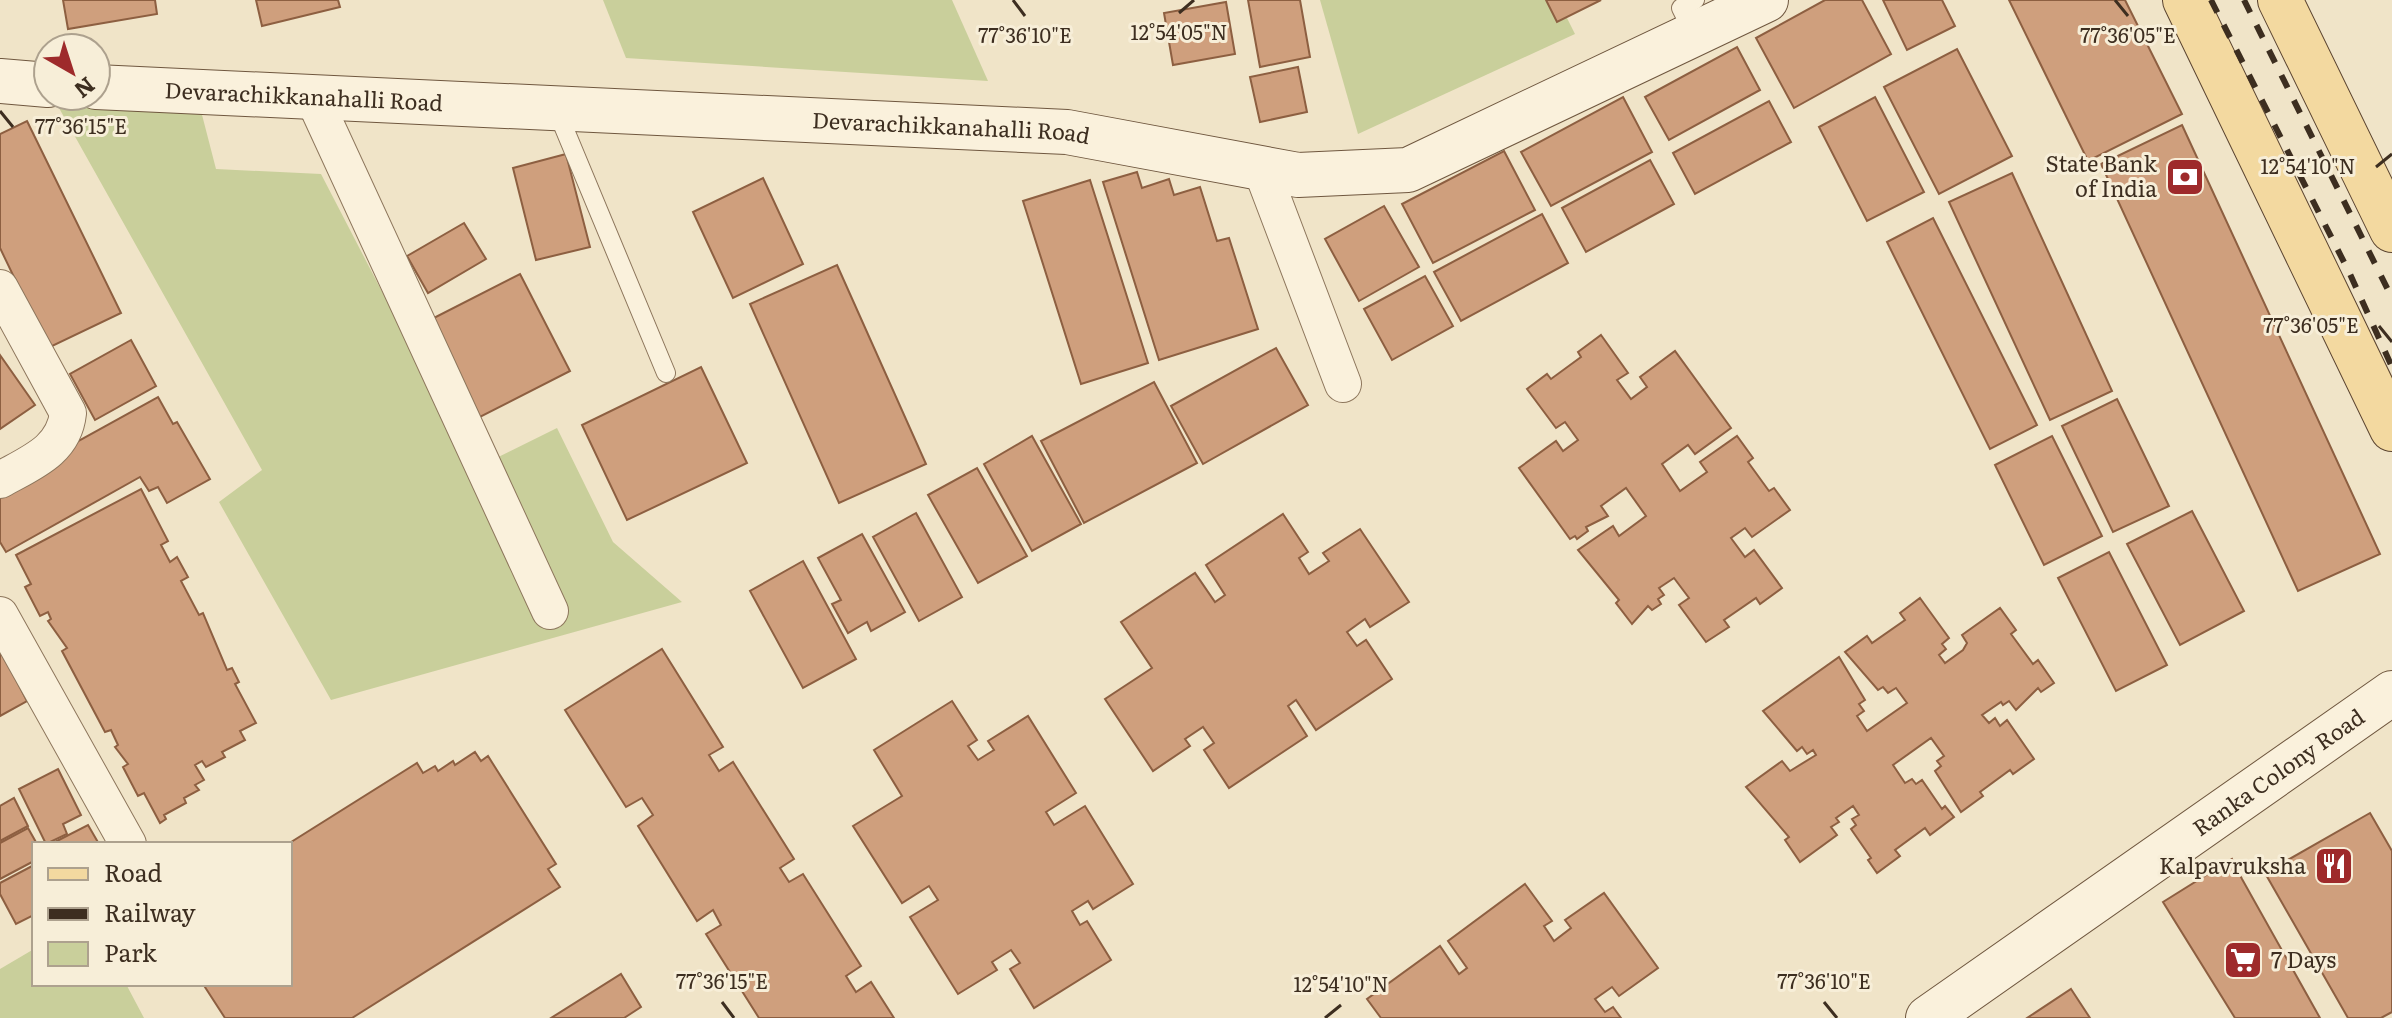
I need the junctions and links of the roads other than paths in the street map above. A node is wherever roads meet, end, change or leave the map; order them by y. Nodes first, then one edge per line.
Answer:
1 (1766, 0) edge
2 (2185, 0) edge
3 (2280, 0) edge
4 (1694, 17) edge
5 (0, 81) edge
6 (32, 84) edge
7 (112, 88) edge
8 (313, 97) junction
9 (556, 109) junction
10 (1261, 168) junction
11 (2392, 230) edge
12 (0, 288) edge
13 (666, 373) dead end
14 (1343, 384) dead end
15 (2392, 429) edge
16 (0, 480) edge
17 (550, 611) dead end
18 (0, 615) edge
19 (2392, 693) edge
20 (127, 842) edge
21 (1928, 1018) edge

1 - 4 street, Devarachikkanahalli Road
2 - 15 main road
3 - 11 main road
4 - 10 street, Devarachikkanahalli Road
5 - 6 street
7 - 8 street, Devarachikkanahalli Road
8 - 9 street, Devarachikkanahalli Road
8 - 17 street
9 - 10 street, Devarachikkanahalli Road
9 - 13 lane
10 - 14 street
12 - 16 street
18 - 20 street
19 - 21 street, Ranka Colony Road

